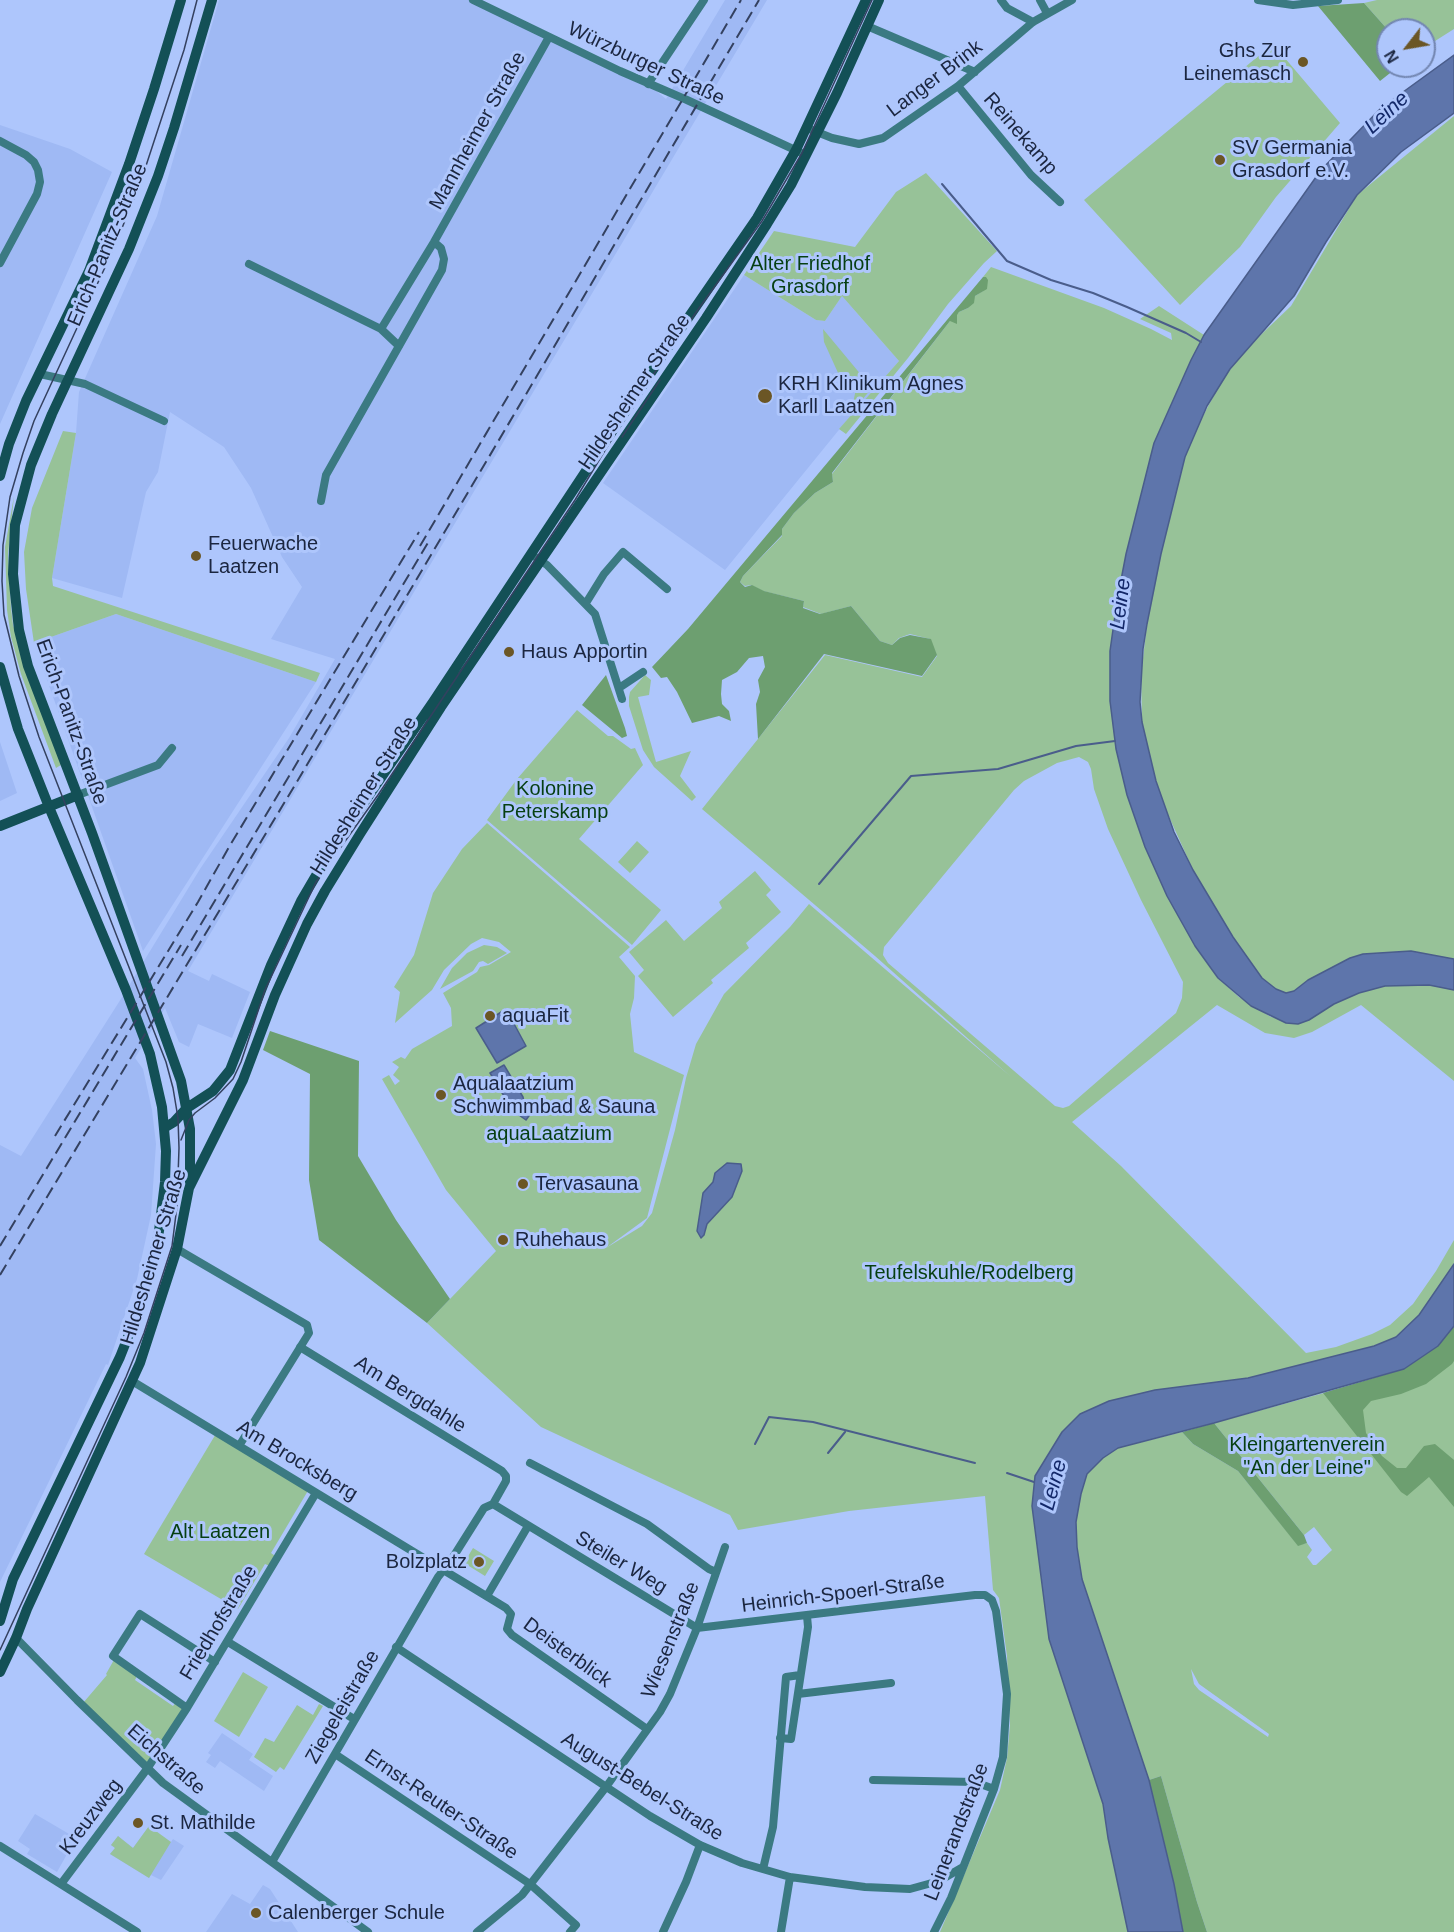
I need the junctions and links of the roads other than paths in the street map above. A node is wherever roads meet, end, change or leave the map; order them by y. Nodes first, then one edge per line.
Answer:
1 (181, 0) edge
2 (212, 0) edge
3 (472, 0) edge
4 (704, 0) edge
5 (866, 0) edge
6 (879, 0) edge
7 (1001, 0) edge
8 (1040, 0) edge
9 (1072, 0) edge
10 (1258, 0) edge
11 (1338, 0) edge
12 (1047, 13) junction
13 (1033, 22) junction
14 (867, 26) junction
15 (549, 38) junction
16 (975, 72) junction
17 (648, 84) junction
18 (958, 86) junction
19 (812, 130) junction
20 (0, 141) edge
21 (801, 153) junction
22 (1060, 202) dead end
23 (434, 242) junction
24 (0, 263) edge
25 (249, 264) dead end
26 (381, 329) junction
27 (399, 346) junction
28 (40, 374) junction
29 (68, 379) junction
30 (164, 421) dead end
31 (0, 476) edge
32 (321, 501) dead end
33 (535, 557) junction
34 (667, 589) dead end
35 (585, 603) junction
36 (0, 667) edge
37 (643, 672) dead end
38 (619, 688) junction
39 (622, 699) dead end
40 (172, 748) dead end
41 (78, 795) junction
42 (48, 807) junction
43 (0, 826) edge
44 (188, 1108) junction
45 (164, 1128) junction
46 (189, 1188) junction
47 (177, 1249) junction
48 (300, 1347) junction
49 (132, 1381) junction
50 (239, 1446) junction
51 (530, 1463) dead end
52 (502, 1472) joint
53 (316, 1493) junction
54 (493, 1504) junction
55 (528, 1527) junction
56 (725, 1547) dead end
57 (444, 1569) junction
58 (716, 1572) junction
59 (487, 1596) junction
60 (4, 1597) edge
61 (992, 1600) joint
62 (807, 1616) junction
63 (0, 1621) edge
64 (697, 1628) junction
65 (16, 1638) junction
66 (228, 1642) junction
67 (396, 1647) junction
68 (215, 1662) junction
69 (0, 1672) edge
70 (800, 1676) junction
71 (891, 1683) dead end
72 (798, 1694) junction
73 (188, 1708) junction
74 (354, 1719) junction
75 (647, 1729) junction
76 (780, 1738) junction
77 (334, 1754) junction
78 (147, 1769) junction
79 (873, 1780) dead end
80 (606, 1787) junction
81 (994, 1790) junction
82 (700, 1845) junction
83 (0, 1846) edge
84 (272, 1862) junction
85 (963, 1867) junction
86 (763, 1869) junction
87 (790, 1877) junction
88 (61, 1884) junction
89 (530, 1884) junction
90 (137, 1932) edge
91 (368, 1932) edge
92 (477, 1932) edge
93 (570, 1932) edge
94 (663, 1932) edge
95 (781, 1932) edge
96 (934, 1932) edge

1 - 28 main road, Erich-Panitz-Straße
2 - 29 main road, Erich-Panitz-Straße
3 - 15 street, Würzburger Straße
4 - 17 street
5 - 19 main road, Hildesheimer Straße
6 - 14 main road, Hildesheimer Straße
7 - 13 street
8 - 12 street
9 - 12 street, Langer Brink
10 - 11 street
12 - 13 street, Langer Brink
13 - 16 street, Langer Brink
14 - 16 street
14 - 19 main road, Hildesheimer Straße
15 - 17 street, Würzburger Straße
15 - 23 street, Mannheimer Straße
16 - 18 street, Langer Brink
17 - 21 street, Würzburger Straße
18 - 19 street, Langer Brink
18 - 22 street, Reinekamp
19 - 21 main road, Hildesheimer Straße
20 - 24 street
21 - 33 main road, Hildesheimer Straße
21 - 33 main road, Hildesheimer Straße
23 - 26 street, Mannheimer Straße
23 - 27 street
25 - 26 street
26 - 27 street
27 - 32 street
28 - 29 street
28 - 31 main road, Erich-Panitz-Straße
29 - 30 street
29 - 41 main road, Erich-Panitz-Straße
33 - 35 street
33 - 44 main road, Hildesheimer Straße
33 - 46 main road, Hildesheimer Straße
34 - 35 street
35 - 38 street
36 - 42 main road
37 - 38 street
38 - 39 street
40 - 41 street
41 - 42 main road
41 - 44 main road, Erich-Panitz-Straße
42 - 43 main road
42 - 45 main road
44 - 45 main road, Hildesheimer Straße
44 - 46 main road, Erich-Panitz-Straße
45 - 60 main road, Hildesheimer Straße
46 - 47 main road, Hildesheimer Straße
47 - 48 street
47 - 49 main road, Hildesheimer Straße
48 - 50 street
48 - 52 street, Am Bergdahle
49 - 50 street, Am Brocksberg
49 - 65 main road, Hildesheimer Straße
50 - 53 street, Am Brocksberg
51 - 58 street
52 - 54 street, Ziegeleistraße
53 - 57 street, Am Brocksberg
53 - 66 street, Friedhofstraße
54 - 55 street, Steiler Weg
54 - 57 street, Ziegeleistraße
55 - 59 street
55 - 64 street, Steiler Weg
56 - 58 street, Wiesenstraße
57 - 59 street, Am Brocksberg
57 - 67 street, Ziegeleistraße
58 - 64 street, Wiesenstraße
59 - 75 street, Deisterblick
60 - 63 main road, Hildesheimer Straße
61 - 62 street, Heinrich-Spoerl-Straße
61 - 81 street, Leinerandstraße
62 - 64 street, Heinrich-Spoerl-Straße
62 - 70 street
63 - 65 main road
64 - 75 street, Wiesenstraße
65 - 69 main road, Hildesheimer Straße
65 - 78 street, Eichstraße
66 - 68 street, Friedhofstraße
66 - 74 street
67 - 74 street, Ziegeleistraße
67 - 80 street, August-Bebel-Straße
68 - 73 street, Friedhofstraße
68 - 73 street
70 - 72 street
70 - 76 street
71 - 72 street
72 - 76 street
73 - 78 street, Friedhofstraße
74 - 77 street, Ziegeleistraße
75 - 80 street, Wiesenstraße
76 - 86 street
77 - 84 street, Ziegeleistraße
77 - 89 street, Ernst-Reuter-Straße
78 - 84 street, Eichstraße
78 - 88 street, Kreuzweg
79 - 81 street
80 - 82 street, August-Bebel-Straße
80 - 89 street, Wiesenstraße
81 - 85 street, Leinerandstraße
82 - 86 street, August-Bebel-Straße
82 - 94 street
83 - 88 street, Kreuzweg
84 - 91 street, Eichstraße
85 - 87 street, August-Bebel-Straße
85 - 96 street, Leinerandstraße
86 - 87 street, August-Bebel-Straße
87 - 95 street
88 - 90 street, Kreuzweg
89 - 92 street, Wiesenstraße
89 - 93 street

